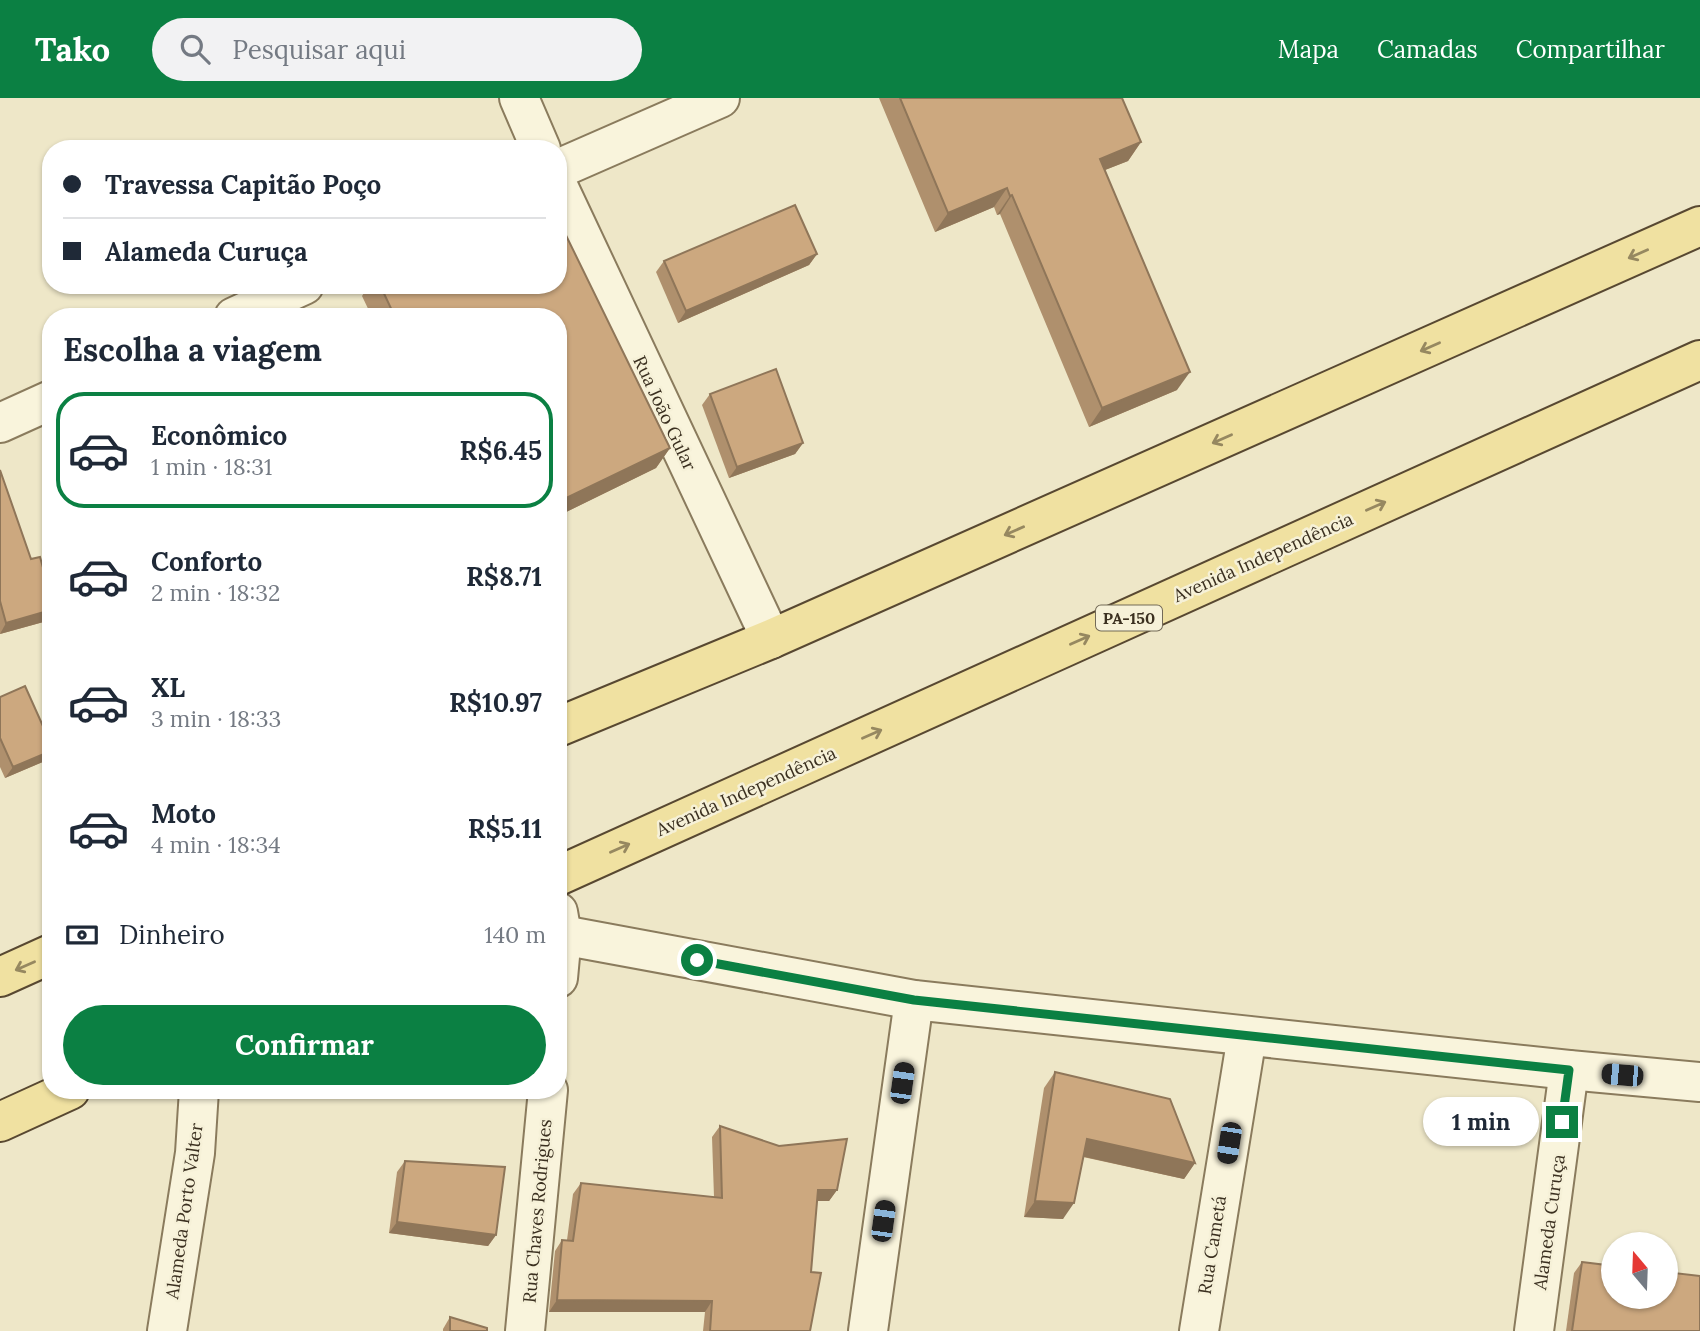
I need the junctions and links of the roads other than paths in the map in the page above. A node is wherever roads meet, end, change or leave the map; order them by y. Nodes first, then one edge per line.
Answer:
1 (519, 98) edge
2 (720, 98) edge
3 (537, 140) edge
4 (567, 165) edge
5 (567, 205) edge
6 (1700, 226) edge
7 (284, 294) edge
8 (254, 308) edge
9 (1700, 360) edge
10 (42, 404) edge
11 (0, 423) edge
12 (771, 639) junction
13 (567, 723) edge
14 (567, 872) edge
15 (567, 926) edge
16 (42, 958) edge
17 (0, 977) edge
18 (914, 1000) junction
19 (1247, 1036) junction
20 (1569, 1070) junction
21 (1700, 1082) edge
22 (50, 1099) edge
23 (198, 1099) edge
24 (547, 1099) edge
25 (0, 1122) edge
26 (167, 1331) edge
27 (525, 1331) edge
28 (868, 1331) edge
29 (1199, 1331) edge
30 (1534, 1331) edge

1 - 3 street
2 - 4 street
5 - 12 street, Rua João Gular
6 -> 12 main road
7 - 8 street
14 -> 9 main road, Avenida Independência / PA-150
10 - 11 street
12 - 13 main road
15 - 18 street
16 -> 17 main road
18 - 19 street
18 - 28 street
19 - 20 street
19 - 29 street, Rua Cametá
20 - 21 street
20 - 30 street, Alameda Curuça
22 - 25 main road
23 - 26 street, Alameda Porto Valter
24 - 27 street, Rua Chaves Rodrigues

